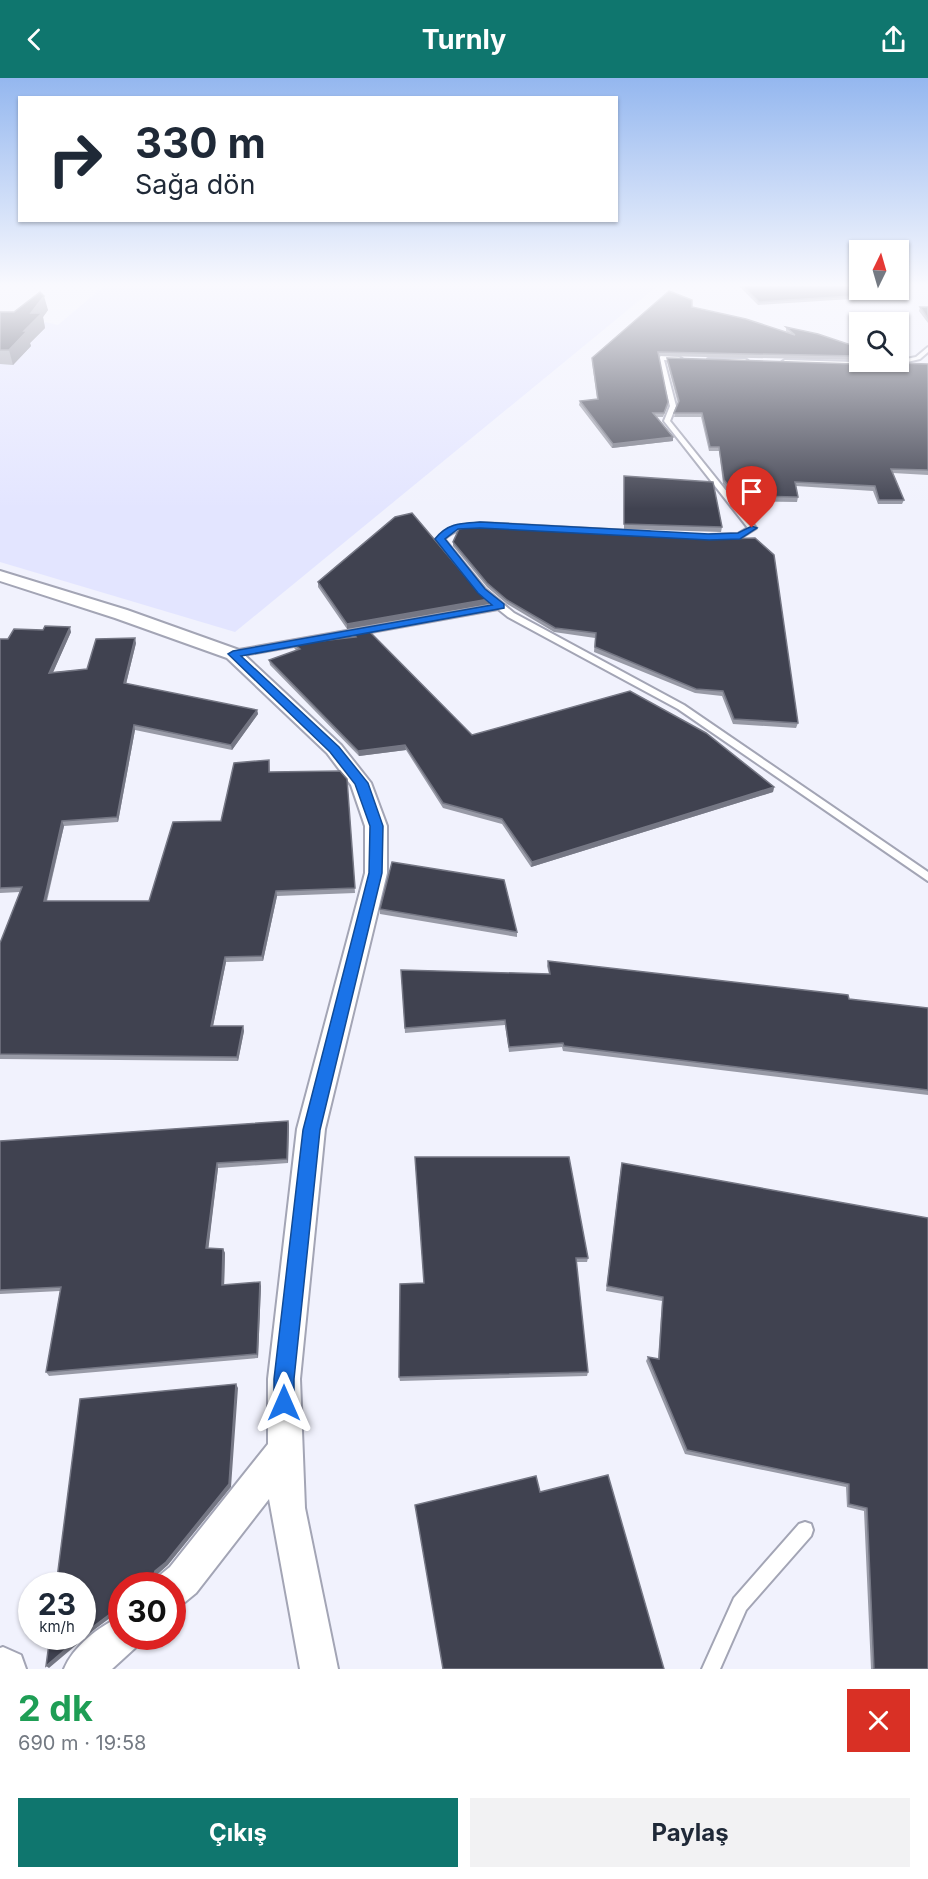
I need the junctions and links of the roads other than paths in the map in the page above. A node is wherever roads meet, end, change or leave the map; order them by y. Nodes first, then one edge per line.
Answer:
1 (662, 360) edge
2 (717, 360) edge
3 (907, 360) edge
4 (749, 361) edge
5 (779, 362) edge
6 (656, 535) edge
7 (699, 537) edge
8 (0, 576) edge
9 (500, 606) junction
10 (233, 654) junction
11 (928, 877) edge
12 (285, 1450) junction
13 (805, 1530) dead end
14 (186, 1576) edge
15 (108, 1647) edge
16 (83, 1669) edge
17 (319, 1669) edge
18 (711, 1669) edge

1 - 7 lane
2 - 4 lane
3 - 5 lane
6 - 9 lane
8 - 10 street
9 - 10 lane
9 - 11 lane
10 - 12 street
12 - 14 street
12 - 17 street
13 - 18 lane
15 - 16 street

